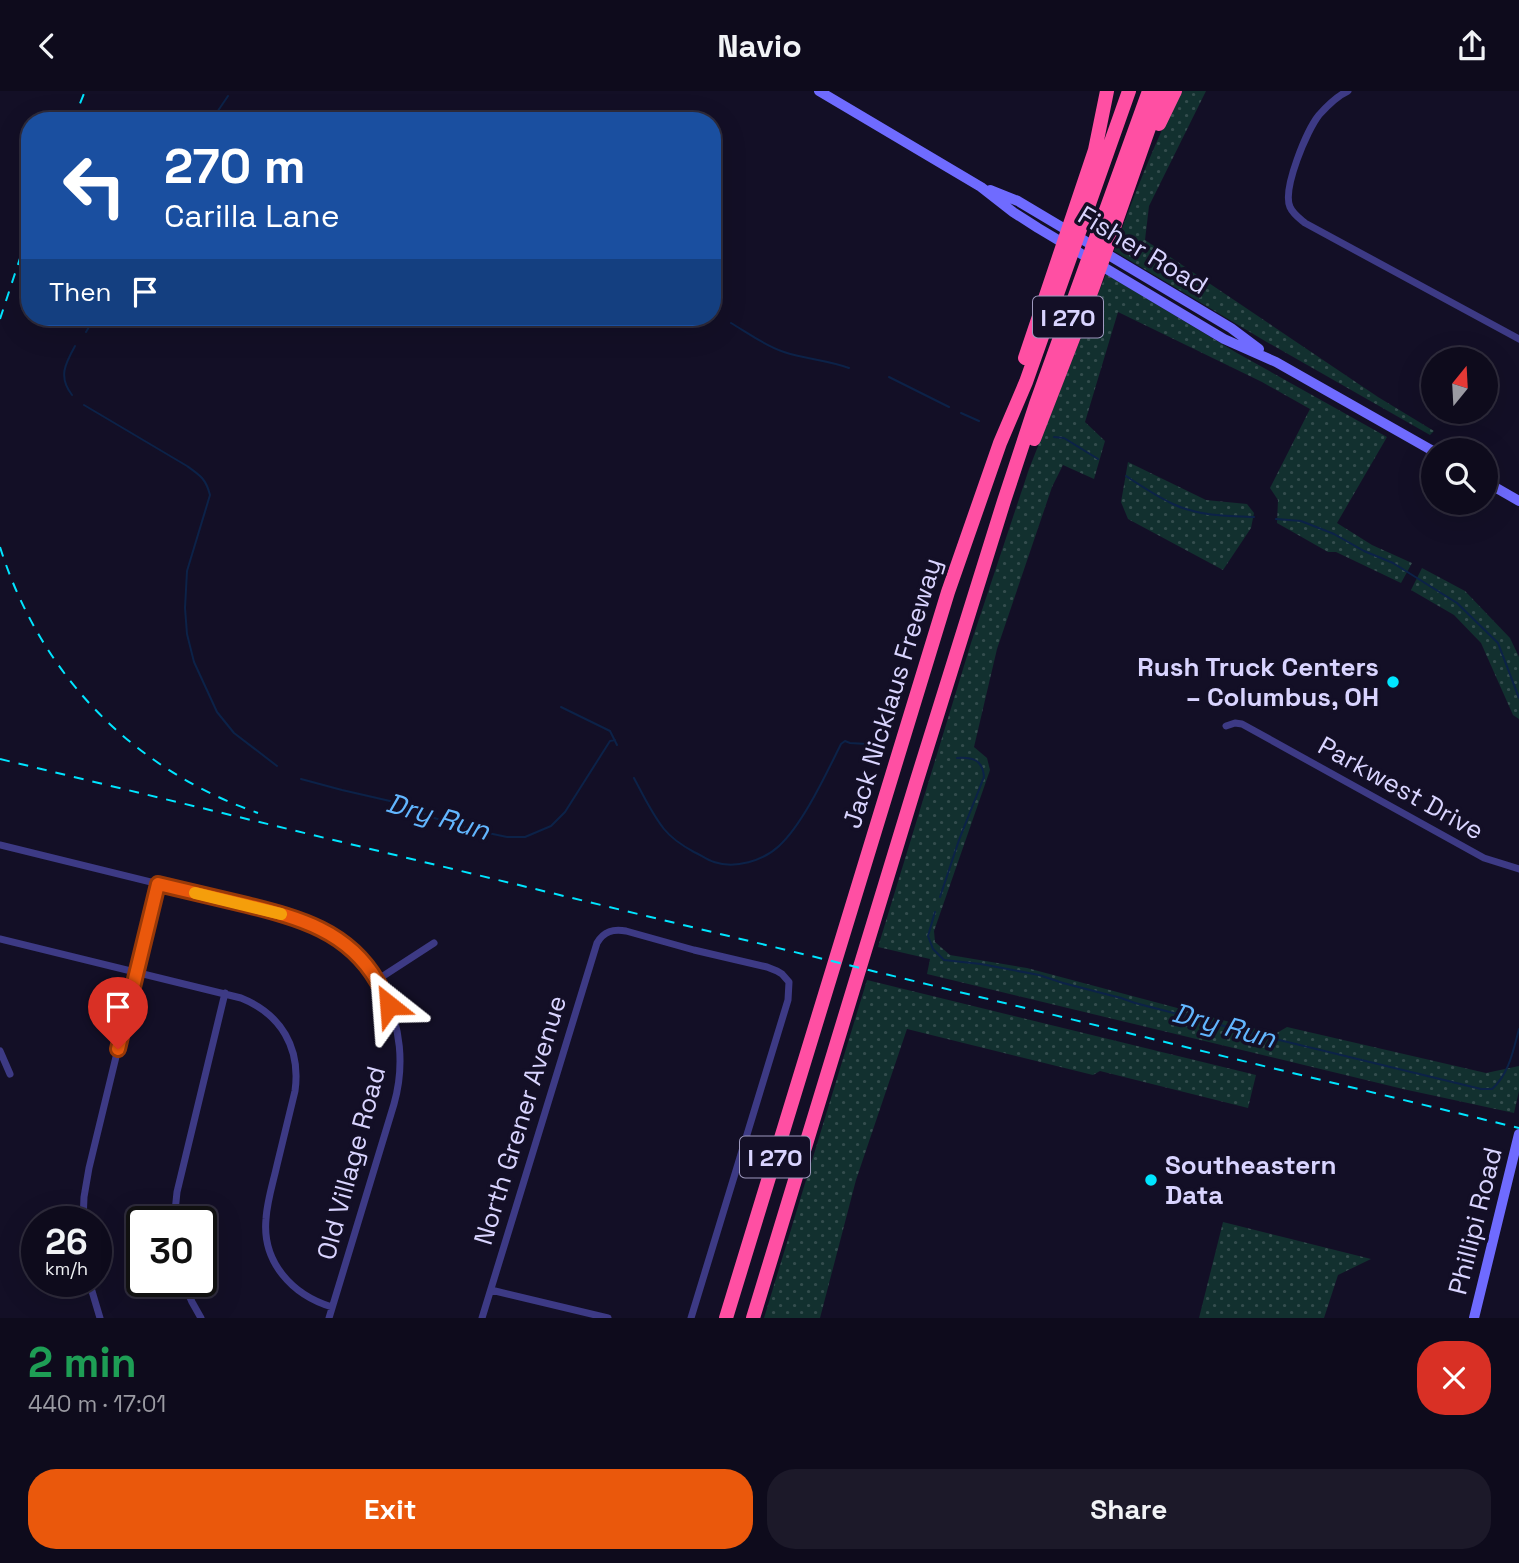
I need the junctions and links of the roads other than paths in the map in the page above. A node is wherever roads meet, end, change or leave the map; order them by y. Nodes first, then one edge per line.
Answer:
1 (820, 91) edge
2 (1107, 91) edge
3 (1129, 91) edge
4 (1149, 91) edge
5 (1162, 91) edge
6 (1175, 91) edge
7 (1348, 91) edge
8 (1129, 184) junction
9 (981, 187) junction
10 (1519, 339) edge
11 (1276, 362) junction
12 (1000, 443) junction
13 (1421, 444) edge
14 (1498, 489) edge
15 (1519, 501) edge
16 (991, 544) junction
17 (1226, 726) dead end
18 (0, 845) edge
19 (1519, 869) edge
20 (158, 884) junction
21 (0, 939) edge
22 (434, 943) dead end
23 (136, 972) junction
24 (377, 980) junction
25 (225, 993) junction
26 (0, 1051) edge
27 (10, 1074) dead end
28 (1519, 1135) edge
29 (84, 1206) edge
30 (176, 1206) edge
31 (491, 1290) junction
32 (94, 1297) edge
33 (190, 1297) edge
34 (332, 1307) junction
35 (100, 1318) edge
36 (201, 1318) edge
37 (328, 1318) edge
38 (482, 1318) edge
39 (608, 1318) edge
40 (691, 1318) edge
41 (726, 1318) edge
42 (753, 1318) edge
43 (1475, 1318) edge

1 - 9 main road, Fisher Road
2 - 12 highway
3 - 12 highway, Jack Nicklaus Freeway / I 270
4 - 16 highway, Jack Nicklaus Freeway / I 270
5 - 8 highway
6 - 8 highway
7 - 10 street
8 - 16 highway
9 - 11 main road, Fisher Road
9 - 11 main road, Fisher Road
11 - 13 main road, Fisher Road
12 - 41 highway, Jack Nicklaus Freeway / I 270
14 - 15 main road
16 - 42 highway, Jack Nicklaus Freeway / I 270
17 - 19 street, Parkwest Drive
18 - 20 street, Old Village Road
20 - 23 street
20 - 24 street, Old Village Road
21 - 23 street
22 - 24 street
23 - 25 street
23 - 29 street
24 - 34 street, Old Village Road
25 - 30 street
25 - 34 street
26 - 27 street
28 - 43 main road, Phillipi Road
31 - 38 street, North Grener Avenue
31 - 39 street
31 - 40 street, North Grener Avenue
32 - 35 street
33 - 36 street
34 - 37 street, Old Village Road

